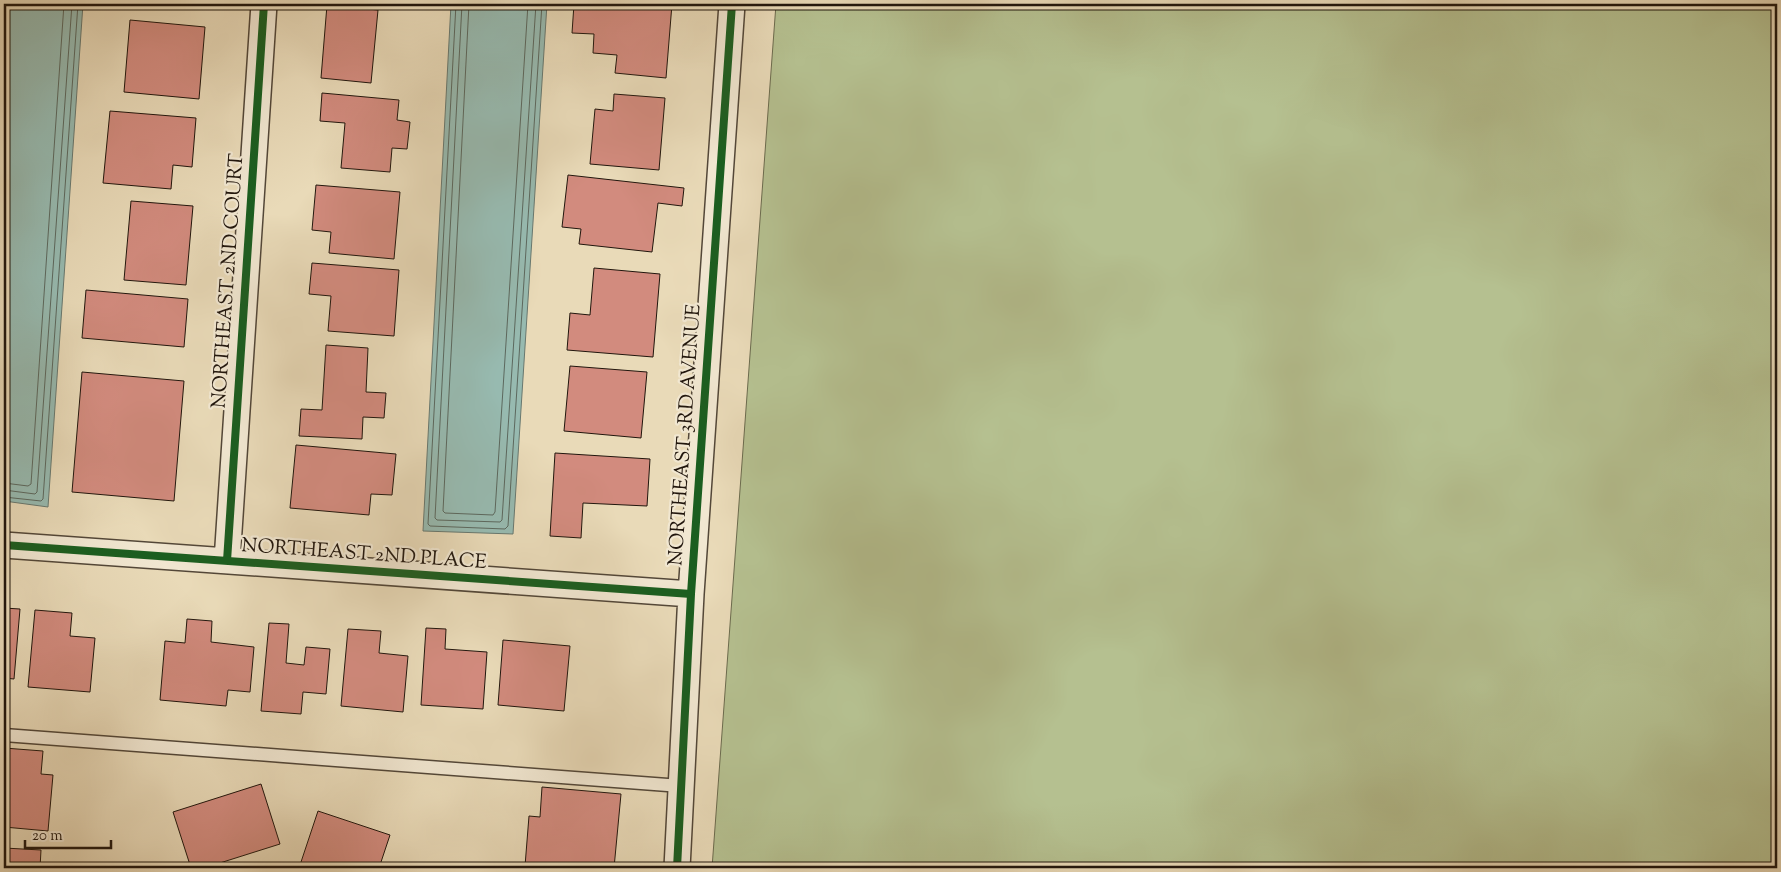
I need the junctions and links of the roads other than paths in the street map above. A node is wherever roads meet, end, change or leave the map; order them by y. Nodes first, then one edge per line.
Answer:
1 (264, 4) edge
2 (732, 4) edge
3 (4, 545) edge
4 (227, 561) junction
5 (692, 594) junction
6 (4, 735) edge
7 (681, 786) junction
8 (677, 868) edge

1 - 4 street, NORTHEAST 2ND COURT
2 - 5 street, NORTHEAST 3RD AVENUE
3 - 4 street, NORTHEAST 2ND PLACE
4 - 5 street, NORTHEAST 2ND PLACE
5 - 7 street, NORTHEAST 3RD AVENUE
6 - 7 lane
7 - 8 street, NORTHEAST 3RD AVENUE

